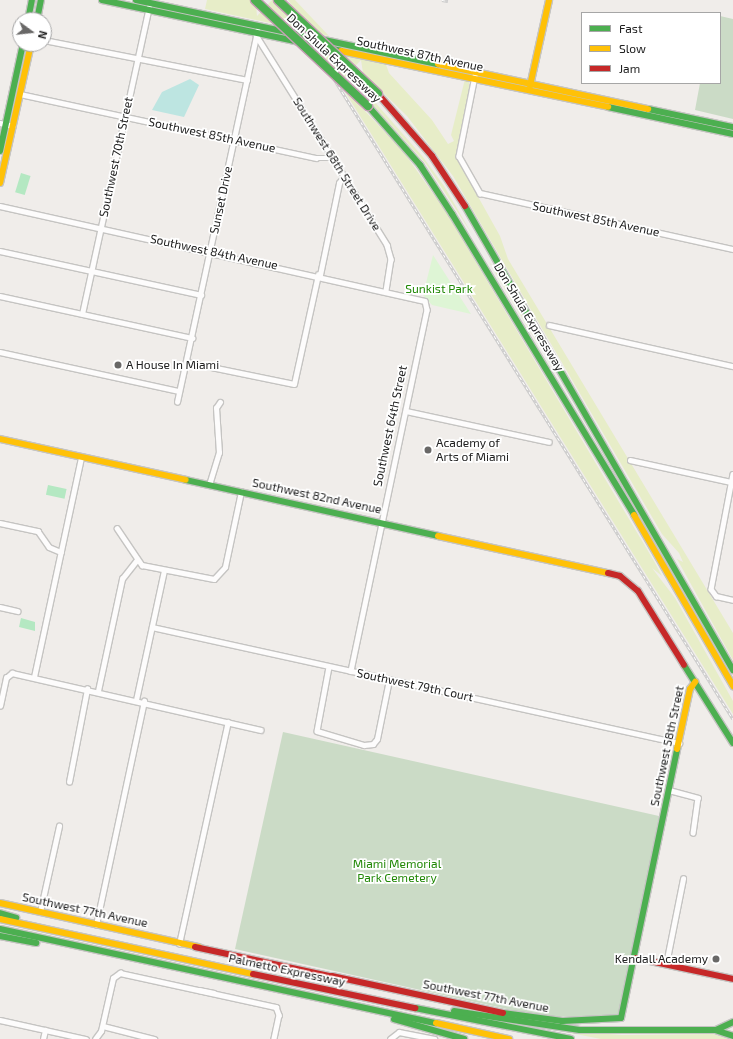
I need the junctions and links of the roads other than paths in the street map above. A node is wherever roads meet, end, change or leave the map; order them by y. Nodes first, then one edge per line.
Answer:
1 (32, 0) edge
2 (41, 0) edge
3 (102, 0) edge
4 (136, 0) edge
5 (255, 0) edge
6 (278, 0) edge
7 (549, 0) edge
8 (149, 4) edge
9 (30, 12) edge
10 (39, 12) edge
11 (202, 12) junction
12 (207, 20) junction
13 (260, 31) junction
14 (52, 42) edge
15 (262, 43) junction
16 (254, 47) junction
17 (366, 51) junction
18 (21, 52) edge
19 (29, 52) edge
20 (137, 60) junction
21 (17, 74) junction
22 (476, 75) junction
23 (247, 80) junction
24 (530, 86) junction
25 (20, 94) junction
26 (125, 116) junction
27 (6, 125) edge
28 (706, 125) junction
29 (733, 127) edge
30 (733, 134) edge
31 (234, 140) junction
32 (0, 151) edge
33 (334, 158) junction
34 (344, 176) junction
35 (0, 179) edge
36 (0, 206) edge
37 (101, 228) junction
38 (733, 249) edge
39 (0, 251) edge
40 (210, 252) junction
41 (91, 271) junction
42 (319, 275) junction
43 (386, 290) junction
44 (202, 295) junction
45 (0, 296) edge
46 (426, 302) joint
47 (82, 314) junction
48 (549, 325) dead end
49 (192, 338) junction
50 (0, 352) edge
51 (187, 362) junction
52 (733, 366) edge
53 (179, 391) junction
54 (177, 402) dead end
55 (220, 402) dead end
56 (406, 411) junction
57 (0, 439) edge
58 (549, 442) dead end
59 (81, 457) junction
60 (630, 460) dead end
61 (733, 474) edge
62 (731, 482) junction
63 (209, 485) junction
64 (241, 492) junction
65 (0, 523) edge
66 (382, 523) junction
67 (117, 528) dead end
68 (61, 552) junction
69 (137, 560) junction
70 (164, 571) junction
71 (733, 600) edge
72 (0, 607) edge
73 (18, 611) dead end
74 (152, 627) junction
75 (329, 667) junction
76 (733, 670) edge
77 (351, 671) junction
78 (34, 677) junction
79 (389, 680) junction
80 (695, 682) junction
81 (733, 686) edge
82 (87, 689) junction
83 (98, 691) junction
84 (136, 700) junction
85 (144, 702) junction
86 (0, 706) edge
87 (228, 722) junction
88 (261, 730) dead end
89 (733, 742) edge
90 (679, 743) junction
91 (69, 782) dead end
92 (669, 790) junction
93 (59, 826) dead end
94 (693, 833) dead end
95 (683, 879) dead end
96 (0, 903) edge
97 (40, 912) junction
98 (0, 913) edge
99 (0, 919) edge
100 (96, 925) junction
101 (30, 926) junction
102 (0, 929) edge
103 (0, 936) edge
104 (181, 943) junction
105 (64, 944) junction
106 (636, 958) junction
107 (666, 964) junction
108 (733, 979) edge
109 (430, 1012) junction
110 (389, 1016) junction
111 (620, 1019) joint
112 (0, 1020) edge
113 (733, 1022) edge
114 (103, 1026) junction
115 (46, 1030) junction
116 (716, 1030) junction
117 (733, 1038) edge
118 (43, 1039) edge
119 (86, 1039) edge
120 (96, 1039) edge
121 (154, 1039) edge
122 (274, 1039) edge
123 (390, 1039) edge
124 (434, 1039) edge
125 (464, 1039) edge
126 (509, 1039) edge
127 (571, 1039) edge

1 - 9 main road
2 - 10 main road
3 - 8 main road, Southwest 87th Avenue
4 - 8 main road, Southwest 87th Avenue
5 - 81 main road, Don Shula Expressway, bridge
6 - 76 main road, Don Shula Expressway, bridge
7 - 24 main road
8 - 11 main road, Southwest 87th Avenue
8 - 12 main road, Southwest 87th Avenue
8 - 20 street, Southwest 70th Street
11 - 12 main road
11 - 13 main road, Southwest 87th Avenue
12 - 13 main road, Southwest 87th Avenue
13 - 15 street, Southwest 68th Street Drive
13 - 16 street, Sunset Drive
13 - 17 main road, Southwest 87th Avenue
13 - 17 main road, Southwest 87th Avenue
14 - 20 street
15 - 16 street
15 - 33 street, Southwest 68th Street Drive
16 - 23 street, Sunset Drive
17 - 22 main road, Southwest 87th Avenue
18 - 21 main road
19 - 25 main road
20 - 23 street
20 - 26 street, Southwest 70th Street
21 - 25 main road
21 - 27 main road
22 - 24 main road, Southwest 87th Avenue
22 - 38 street, Southwest 85th Avenue
23 - 31 street, Sunset Drive
24 - 28 main road, Southwest 87th Avenue
25 - 26 street, Southwest 85th Avenue
25 - 27 main road
26 - 31 street, Southwest 85th Avenue
26 - 37 street, Southwest 70th Street
27 - 32 main road
27 - 35 main road
28 - 29 main road, Southwest 87th Avenue
28 - 30 main road, Southwest 87th Avenue
31 - 33 street, Southwest 85th Avenue
31 - 40 street, Sunset Drive
33 - 34 street, Southwest 68th Street Drive
34 - 42 street
34 - 43 street, Southwest 68th Street Drive
36 - 37 street, Southwest 84th Avenue
37 - 40 street, Southwest 84th Avenue
37 - 41 street, Southwest 70th Street
39 - 41 street
40 - 42 street, Southwest 84th Avenue
40 - 44 street, Sunset Drive
41 - 44 street
41 - 47 street, Southwest 70th Street
42 - 43 street, Southwest 84th Avenue
42 - 51 street
43 - 46 street, Southwest 84th Avenue
44 - 49 street, Sunset Drive
45 - 47 street
46 - 56 street, Southwest 64th Street
47 - 49 street
48 - 52 street
49 - 51 street, Sunset Drive
50 - 53 street
51 - 53 street, Sunset Drive
53 - 54 street, Sunset Drive
55 - 63 street
56 - 58 street
56 - 66 street, Southwest 64th Street
57 - 59 main road, Southwest 82nd Avenue
59 - 63 main road, Southwest 82nd Avenue
59 - 68 street
60 - 62 street
61 - 62 street
62 - 71 street
63 - 64 main road, Southwest 82nd Avenue
64 - 66 main road, Southwest 82nd Avenue
64 - 70 street
65 - 68 street
66 - 77 street, Southwest 64th Street
66 - 80 main road, Southwest 82nd Avenue
67 - 69 street
68 - 78 street
69 - 70 street
69 - 83 street
70 - 74 street
72 - 73 street
74 - 75 street, Southwest 79th Court
74 - 84 street
75 - 77 street, Southwest 79th Court
75 - 79 street
77 - 79 street, Southwest 79th Court
78 - 82 street
78 - 86 street
79 - 90 street, Southwest 79th Court
80 - 89 main road
80 - 90 main road, Southwest 58th Street
82 - 83 street
82 - 91 street
83 - 84 street
84 - 85 street
85 - 87 street
85 - 100 street
87 - 88 street
87 - 104 street
90 - 92 main road, Southwest 58th Street
92 - 94 street
92 - 106 main road, Southwest 58th Street
93 - 97 street
95 - 107 street
96 - 97 main road, Southwest 77th Avenue
97 - 100 main road, Southwest 77th Avenue
98 - 101 main road
99 - 101 main road, Palmetto Expressway
100 - 104 main road, Southwest 77th Avenue
101 - 109 main road, Palmetto Expressway
102 - 105 main road, Palmetto Expressway
103 - 105 main road
104 - 111 main road, Southwest 77th Avenue
105 - 110 main road, Palmetto Expressway
106 - 107 main road
106 - 111 main road, Southwest 58th Street
107 - 108 main road
109 - 116 main road
109 - 127 main road, Palmetto Expressway
110 - 125 main road
110 - 126 main road, Palmetto Expressway
112 - 115 street
113 - 116 main road
114 - 120 street
114 - 121 street
114 - 122 street
115 - 118 street
115 - 119 street
116 - 117 main road
123 - 124 street

